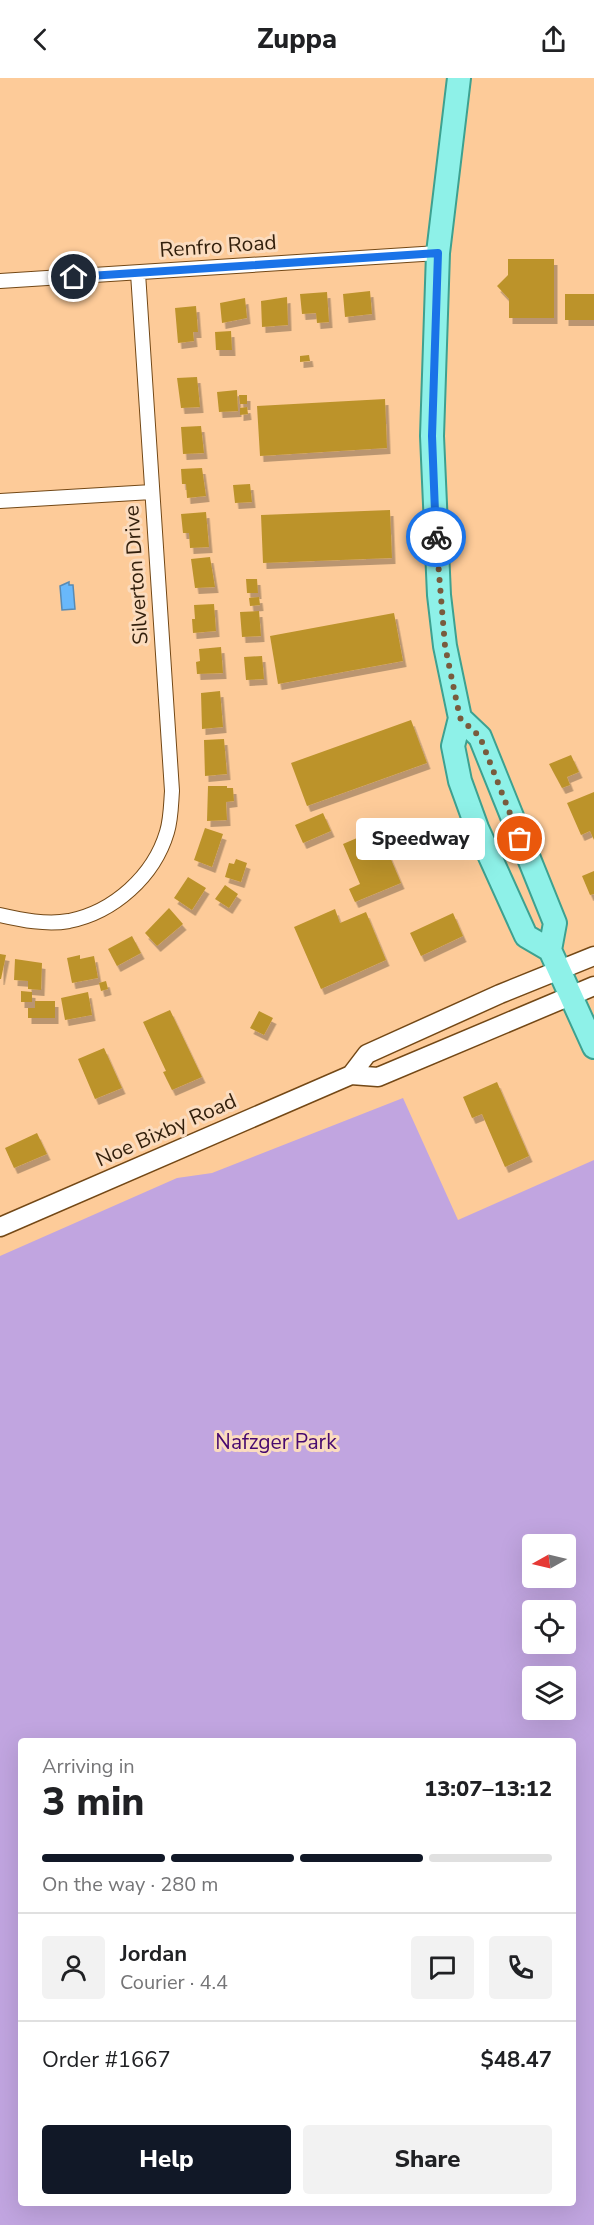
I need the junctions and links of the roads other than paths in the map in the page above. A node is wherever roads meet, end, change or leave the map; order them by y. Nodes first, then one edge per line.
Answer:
1 (459, 78) edge
2 (438, 253) junction
3 (138, 273) junction
4 (0, 281) edge
5 (152, 492) junction
6 (0, 501) edge
7 (460, 718) junction
8 (0, 915) edge
9 (550, 950) junction
10 (594, 956) edge
11 (560, 971) junction
12 (594, 986) edge
13 (571, 996) junction
14 (594, 1047) edge
15 (351, 1075) junction
16 (1, 1225) edge

1 - 2 main road
2 - 3 street, Renfro Road
2 - 7 main road
3 - 4 street, Renfro Road
3 - 5 street, Silverton Drive
5 - 6 street
5 - 8 street, Silverton Drive
7 - 9 main road
7 - 9 main road
9 - 11 main road
10 - 11 street, Noe Bixby Road
11 - 13 main road
11 - 15 street, Noe Bixby Road
12 - 13 street, Noe Bixby Road
13 - 14 main road
13 - 15 street, Noe Bixby Road
15 - 16 street, Noe Bixby Road

